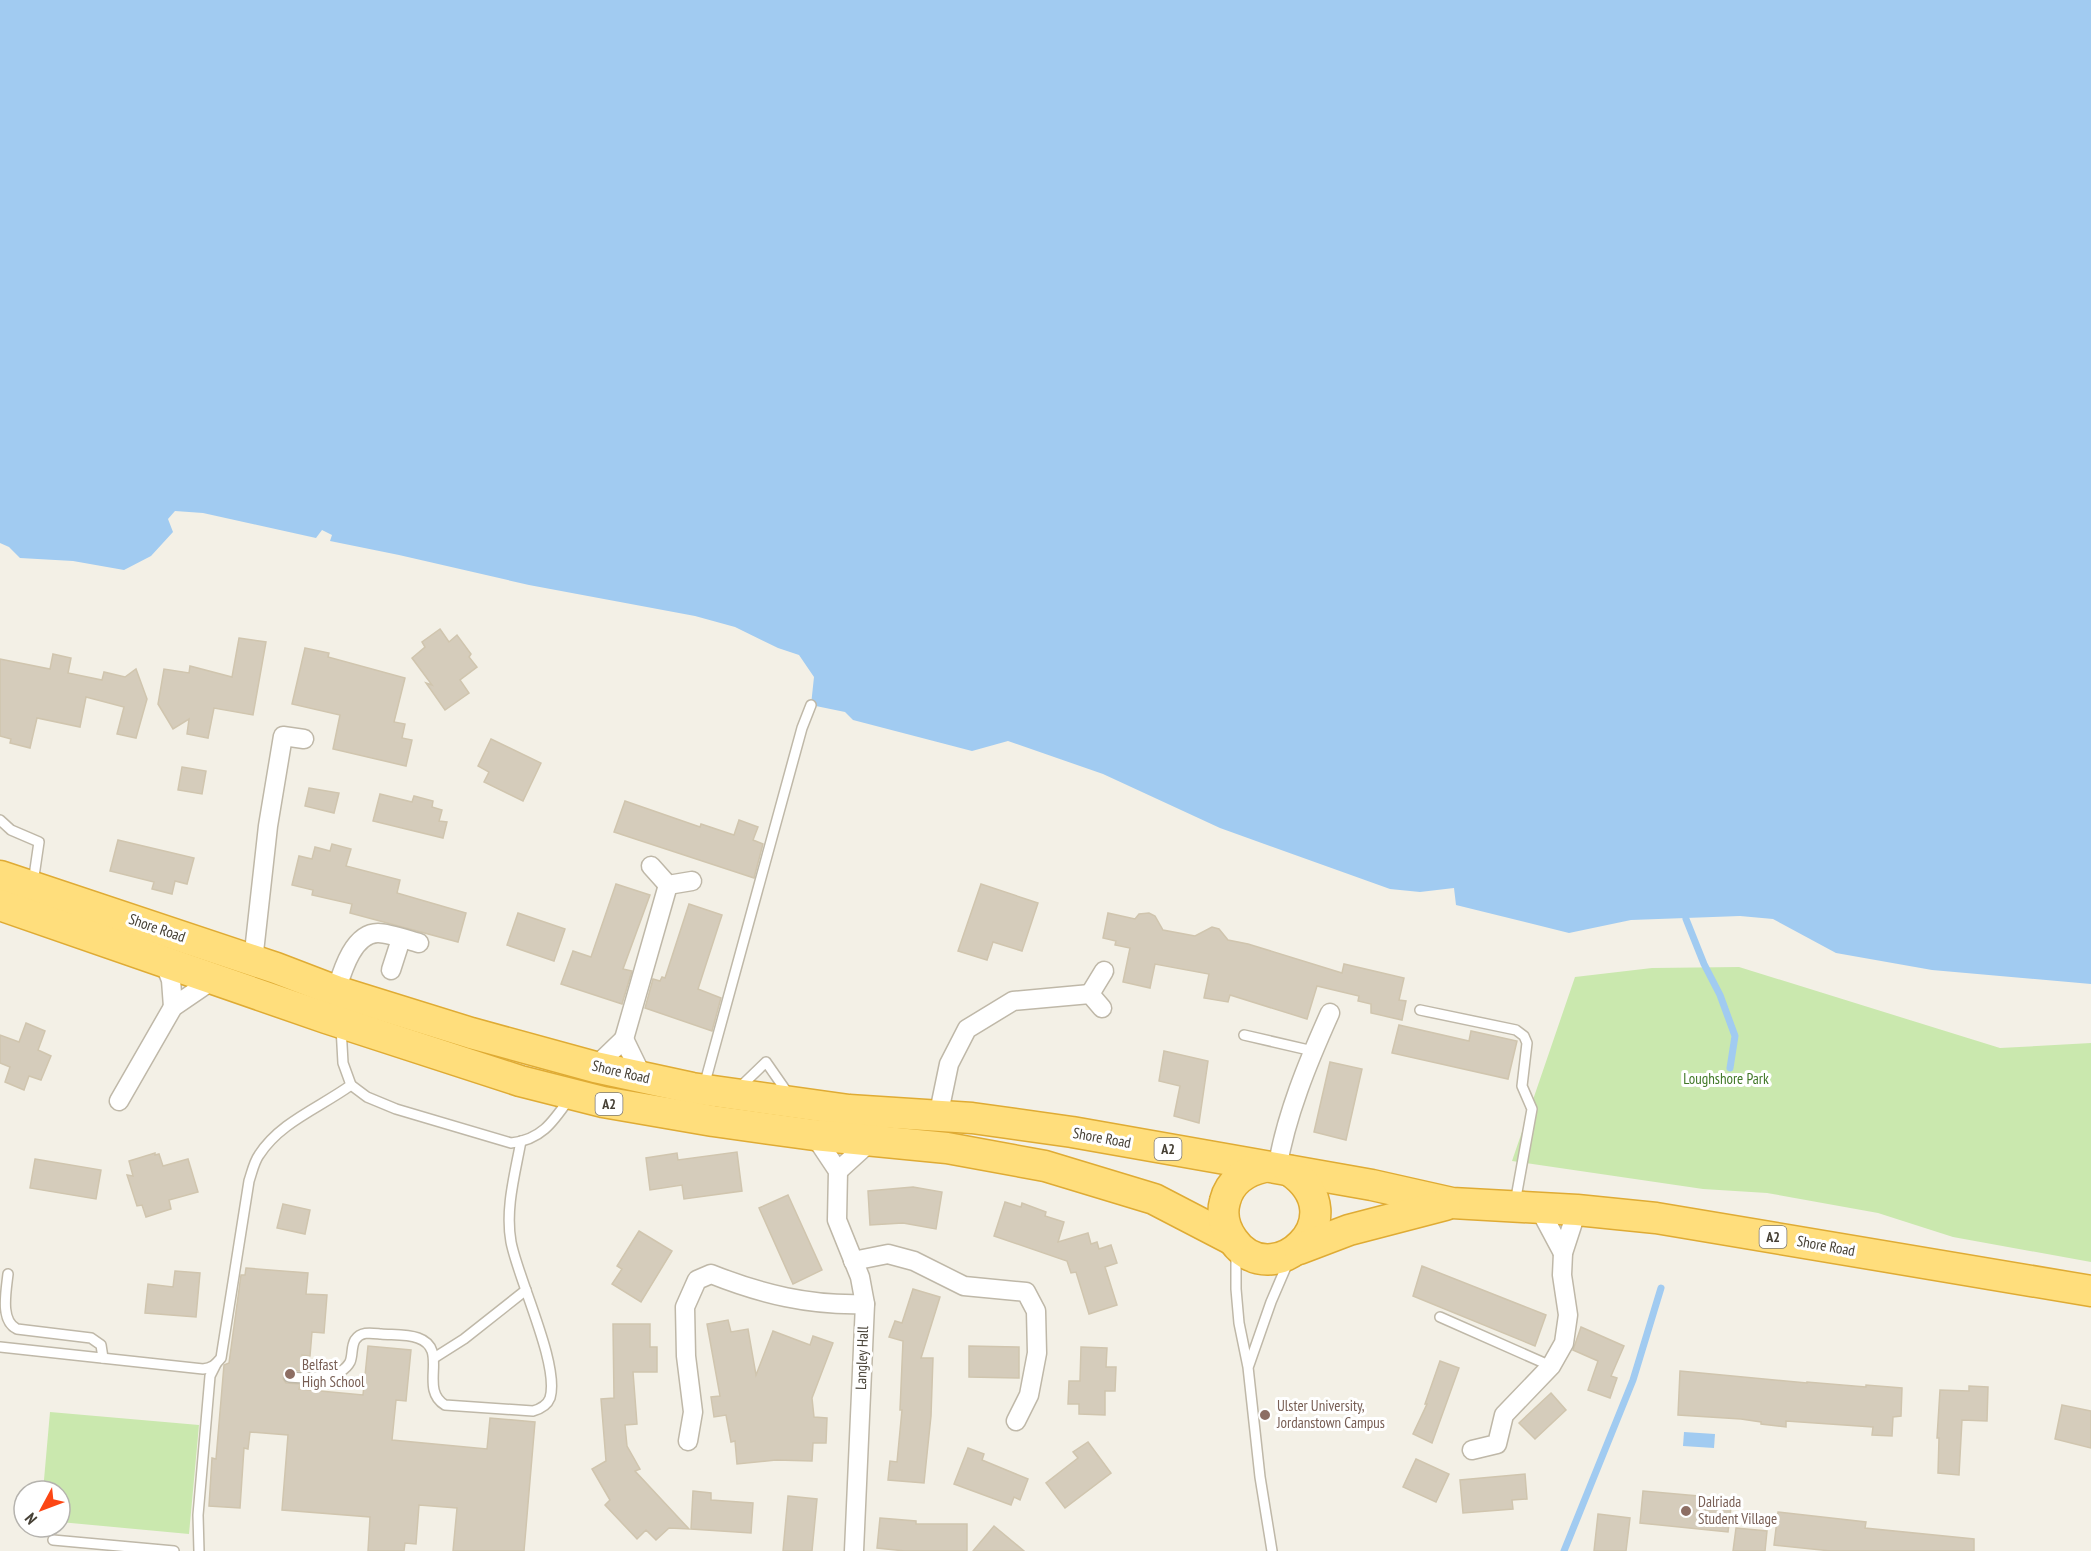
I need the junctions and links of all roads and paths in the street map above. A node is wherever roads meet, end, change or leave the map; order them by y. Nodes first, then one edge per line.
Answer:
1 (812, 705) dead end
2 (304, 739) dead end
3 (0, 820) edge
4 (651, 866) dead end
5 (0, 876) edge
6 (692, 881) dead end
7 (668, 885) junction
8 (32, 886) junction
9 (0, 905) edge
10 (163, 960) junction
11 (253, 961) junction
12 (392, 970) dead end
13 (1104, 971) dead end
14 (214, 980) junction
15 (336, 991) junction
16 (173, 1007) junction
17 (1420, 1010) dead end
18 (1330, 1013) dead end
19 (341, 1023) junction
20 (1244, 1035) dead end
21 (624, 1039) junction
22 (1313, 1051) junction
23 (595, 1067) junction
24 (643, 1078) junction
25 (351, 1085) junction
26 (718, 1092) junction
27 (572, 1094) junction
28 (119, 1101) dead end
29 (938, 1117) junction
30 (814, 1135) junction
31 (872, 1140) junction
32 (521, 1141) junction
33 (1277, 1169) junction
34 (838, 1171) junction
35 (1452, 1203) junction
36 (1527, 1207) junction
37 (1577, 1210) junction
38 (1234, 1242) junction
39 (1296, 1251) junction
40 (1563, 1253) junction
41 (853, 1261) junction
42 (8, 1274) dead end
43 (526, 1290) junction
44 (2091, 1291) edge
45 (865, 1304) junction
46 (1440, 1317) dead end
47 (0, 1347) edge
48 (103, 1358) junction
49 (434, 1358) junction
50 (216, 1364) junction
51 (1551, 1366) junction
52 (1248, 1367) junction
53 (289, 1377) dead end
54 (1016, 1421) dead end
55 (688, 1441) dead end
56 (1472, 1450) dead end
57 (53, 1540) dead end
58 (174, 1551) edge
59 (199, 1551) edge
60 (854, 1551) edge
61 (1272, 1551) edge

1 - 26 lane
2 - 11 street
3 - 8 lane
4 - 7 street
5 - 8 highway, Shore Road / A2
6 - 7 street
7 - 21 street
8 - 11 highway, Shore Road / A2
9 - 10 highway, Shore Road / A2
10 - 14 highway, Shore Road / A2
10 - 16 street
11 - 15 highway, Shore Road / A2
12 - 15 street
13 - 29 street
14 - 16 street
14 - 19 highway, Shore Road / A2
15 - 23 highway, Shore Road / A2
16 - 28 street
17 - 36 lane
18 - 22 street
19 - 25 lane
19 - 27 highway, Shore Road / A2
20 - 22 lane
21 - 23 street
21 - 24 street
22 - 33 street
23 - 24 highway, Shore Road / A2
24 - 26 highway, Shore Road / A2
25 - 32 lane
25 - 50 lane
26 - 29 highway, Shore Road / A2
27 - 30 highway, Shore Road / A2
27 - 32 lane
29 - 33 highway, Shore Road / A2
30 - 31 highway, Shore Road / A2
30 - 34 street
31 - 34 street
31 - 38 highway, Shore Road / A2
32 - 43 lane
33 - 35 highway, Shore Road / A2
33 - 38 highway
33 - 39 highway
34 - 41 street, Langley Hall
35 - 36 highway, Shore Road / A2
35 - 39 highway, Shore Road / A2
36 - 37 highway, Shore Road / A2
36 - 40 street
37 - 40 street
37 - 44 highway, Shore Road / A2
38 - 39 highway, A2
38 - 52 lane
39 - 52 lane
40 - 51 street
41 - 45 street, Langley Hall
41 - 54 street
42 - 48 lane
43 - 49 lane
43 - 49 lane
45 - 55 street
45 - 60 street, Langley Hall
46 - 51 lane
47 - 48 lane
48 - 50 lane
49 - 53 lane
50 - 59 lane
51 - 56 street
52 - 61 lane
57 - 58 lane

